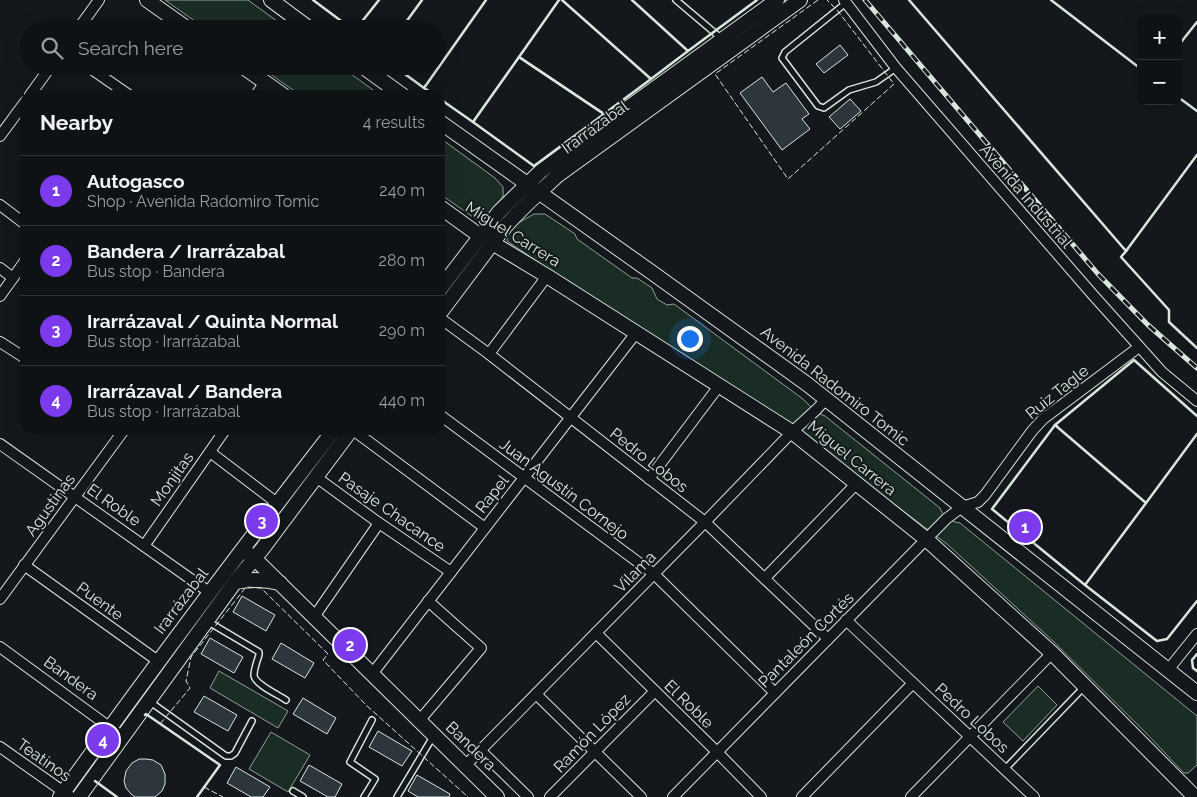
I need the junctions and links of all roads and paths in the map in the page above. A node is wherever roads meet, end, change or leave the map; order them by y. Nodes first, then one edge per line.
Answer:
1 (99, 0) edge
2 (147, 0) edge
3 (271, 0) edge
4 (777, 0) edge
5 (800, 0) edge
6 (679, 1) edge
7 (845, 1) edge
8 (85, 20) edge
9 (175, 20) edge
10 (298, 20) edge
11 (722, 40) junction
12 (896, 68) junction
13 (44, 75) edge
14 (100, 75) edge
15 (255, 75) edge
16 (374, 75) edge
17 (265, 82) junction
18 (34, 90) edge
19 (122, 90) edge
20 (259, 90) edge
21 (276, 90) edge
22 (395, 90) edge
23 (20, 117) edge
24 (445, 126) edge
25 (0, 136) edge
26 (533, 188) junction
27 (0, 205) edge
28 (445, 212) edge
29 (20, 220) edge
30 (480, 236) junction
31 (493, 243) junction
32 (0, 268) edge
33 (20, 268) edge
34 (547, 276) junction
35 (13, 278) junction
36 (445, 282) edge
37 (0, 296) edge
38 (445, 306) edge
39 (445, 322) edge
40 (636, 333) junction
41 (0, 342) edge
42 (1139, 347) junction
43 (489, 354) junction
44 (20, 355) edge
45 (719, 386) junction
46 (826, 399) junction
47 (1197, 401) edge
48 (570, 418) junction
49 (445, 419) edge
50 (792, 432) junction
51 (120, 435) edge
52 (222, 435) edge
53 (330, 435) edge
54 (348, 435) edge
55 (359, 435) edge
56 (2, 448) edge
57 (210, 452) junction
58 (316, 476) junction
59 (524, 478) junction
60 (649, 479) junction
61 (856, 484) junction
62 (75, 496) junction
63 (277, 503) junction
64 (962, 507) junction
65 (705, 522) junction
66 (379, 523) junction
67 (485, 528) junction
68 (926, 540) junction
69 (144, 546) junction
70 (242, 549) junction
71 (254, 558) junction
72 (24, 565) junction
73 (451, 572) junction
74 (654, 574) junction
75 (765, 578) junction
76 (235, 582) junction
77 (280, 583) junction
78 (210, 592) junction
79 (0, 599) edge
80 (428, 601) junction
81 (314, 617) junction
82 (207, 620) junction
83 (846, 620) junction
84 (596, 633) junction
85 (1197, 634) edge
86 (828, 639) junction
87 (0, 647) edge
88 (1052, 653) junction
89 (158, 661) junction
90 (1168, 670) junction
91 (372, 674) junction
92 (913, 683) junction
93 (1084, 686) junction
94 (654, 691) junction
95 (775, 693) junction
96 (1197, 693) edge
97 (536, 694) junction
98 (286, 700) dead end
99 (149, 701) junction
100 (372, 720) dead end
101 (252, 721) dead end
102 (419, 721) junction
103 (110, 728) junction
104 (434, 735) junction
105 (123, 737) junction
106 (970, 737) junction
107 (0, 747) edge
108 (480, 750) junction
109 (595, 752) junction
110 (717, 752) junction
111 (465, 766) junction
112 (1004, 770) junction
113 (293, 791) dead end
114 (1193, 794) edge
115 (65, 795) edge
116 (79, 797) edge
117 (303, 797) edge
118 (364, 797) edge
119 (396, 797) edge
120 (497, 797) edge
121 (528, 797) edge
122 (550, 797) edge
123 (641, 797) edge
124 (673, 797) edge
125 (761, 797) edge
126 (802, 797) edge
127 (911, 797) edge
128 (1034, 797) edge

1 - 8 street
2 - 9 main road
3 - 10 main road
4 - 11 main road, Irarrázabal
5 - 26 main road, Irarrázabal
6 - 11 lane
7 - 12 street, Avenida Industrial
7 - 12 lane
11 - 26 main road, Irarrázabal
12 - 42 street, Avenida Industrial
13 - 18 street
14 - 19 street
15 - 17 main road
16 - 22 main road
17 - 20 street
17 - 21 main road
23 - 25 street
24 - 26 main road, Avenida Radomiro Tomic
26 - 30 main road, Irarrázabal
26 - 31 main road, Irarrázabal
26 - 46 main road, Avenida Radomiro Tomic
27 - 29 street
28 - 30 main road, Miguel Carrera
30 - 31 main road, Miguel Carrera
30 - 36 main road, Irarrázabal
31 - 34 main road, Miguel Carrera
31 - 38 main road, Irarrázabal
32 - 35 street
33 - 35 street
34 - 40 main road, Miguel Carrera
34 - 43 street
35 - 37 street
39 - 43 street, Pedro Lobos
40 - 45 main road, Miguel Carrera
40 - 48 street, Rapel
41 - 44 street
42 - 47 street, Avenida Industrial
42 - 64 street, Ruiz Tagle
43 - 48 street, Pedro Lobos
45 - 50 main road, Miguel Carrera
45 - 60 street
46 - 50 street, Vilama
46 - 64 main road, Avenida Radomiro Tomic
48 - 59 street, Rapel
48 - 60 street, Pedro Lobos
49 - 59 street, Juan Agustín Cornejo
50 - 61 main road, Miguel Carrera
50 - 65 street, Vilama
51 - 62 street, Agustinas
52 - 57 street, Monjitas
53 - 63 main road, Irarrázabal
54 - 58 main road, Irarrázabal
55 - 67 street
56 - 62 street, El Roble
57 - 63 street
57 - 69 street, Monjitas
58 - 66 street, Pasaje Chacance
58 - 71 main road, Irarrázabal
59 - 67 street, Rapel
59 - 74 street, Juan Agustín Cornejo
60 - 65 street, Pedro Lobos
61 - 68 main road, Miguel Carrera
61 - 75 street
62 - 69 street, El Roble
62 - 72 street, Agustinas
63 - 70 main road, Irarrázabal
64 - 68 street, Pantaleón Cortés
64 - 90 main road, Avenida Radomiro Tomic
65 - 74 street, Vilama
65 - 75 street, Pedro Lobos
66 - 73 street, Pasaje Chacance
66 - 81 street
67 - 73 street, Rapel
68 - 83 street, Pantaleón Cortés
68 - 88 main road, Miguel Carrera
69 - 78 street, El Roble
70 - 71 main road, Bandera
70 - 78 main road, Irarrázabal
71 - 76 main road, Irarrázabal
71 - 77 main road, Bandera
72 - 79 street, Agustinas
72 - 89 street, Puente
73 - 80 street, Rapel
74 - 84 street, Vilama
74 - 95 street, Juan Agustín Cornejo
75 - 86 street, Pedro Lobos
76 - 77 main road
76 - 82 main road, Irarrázabal
77 - 81 main road, Bandera
78 - 89 main road, Irarrázabal
80 - 91 street, Rapel
80 - 102 street, Bandera
81 - 91 main road, Bandera
82 - 98 lane
82 - 99 main road, Irarrázabal
83 - 86 street, Pantaleón Cortés
83 - 92 street, Pedro Lobos
84 - 94 street, El Roble
84 - 97 street, Vilama
85 - 90 street
86 - 95 street, Pantaleón Cortés
87 - 103 street, Bandera
88 - 93 main road, Miguel Carrera
88 - 106 street
89 - 103 main road, Irarrázabal
90 - 96 main road, Avenida Radomiro Tomic
91 - 102 main road, Bandera
92 - 106 street, Pedro Lobos
92 - 126 street
93 - 112 lane
93 - 114 main road, Miguel Carrera
94 - 109 street, Ramón López
94 - 110 street, El Roble
95 - 110 street, Pantaleón Cortés
97 - 108 street, Vilama
97 - 109 street
99 - 101 lane
99 - 105 main road, Irarrázabal
100 - 118 lane
102 - 104 main road, Bandera
103 - 105 street, Bandera
103 - 115 main road, Irarrázabal
104 - 111 main road, Bandera
104 - 119 lane
105 - 116 main road, Irarrázabal
106 - 112 street, Pedro Lobos
106 - 127 street
107 - 115 street, Teatinos
108 - 111 street, Vilama
108 - 121 street, Bandera
109 - 122 street, Ramón López
109 - 123 street
110 - 124 street, Pantaleón Cortés
110 - 125 street, El Roble
111 - 120 main road, Bandera
112 - 128 street, Pedro Lobos
113 - 117 lane

